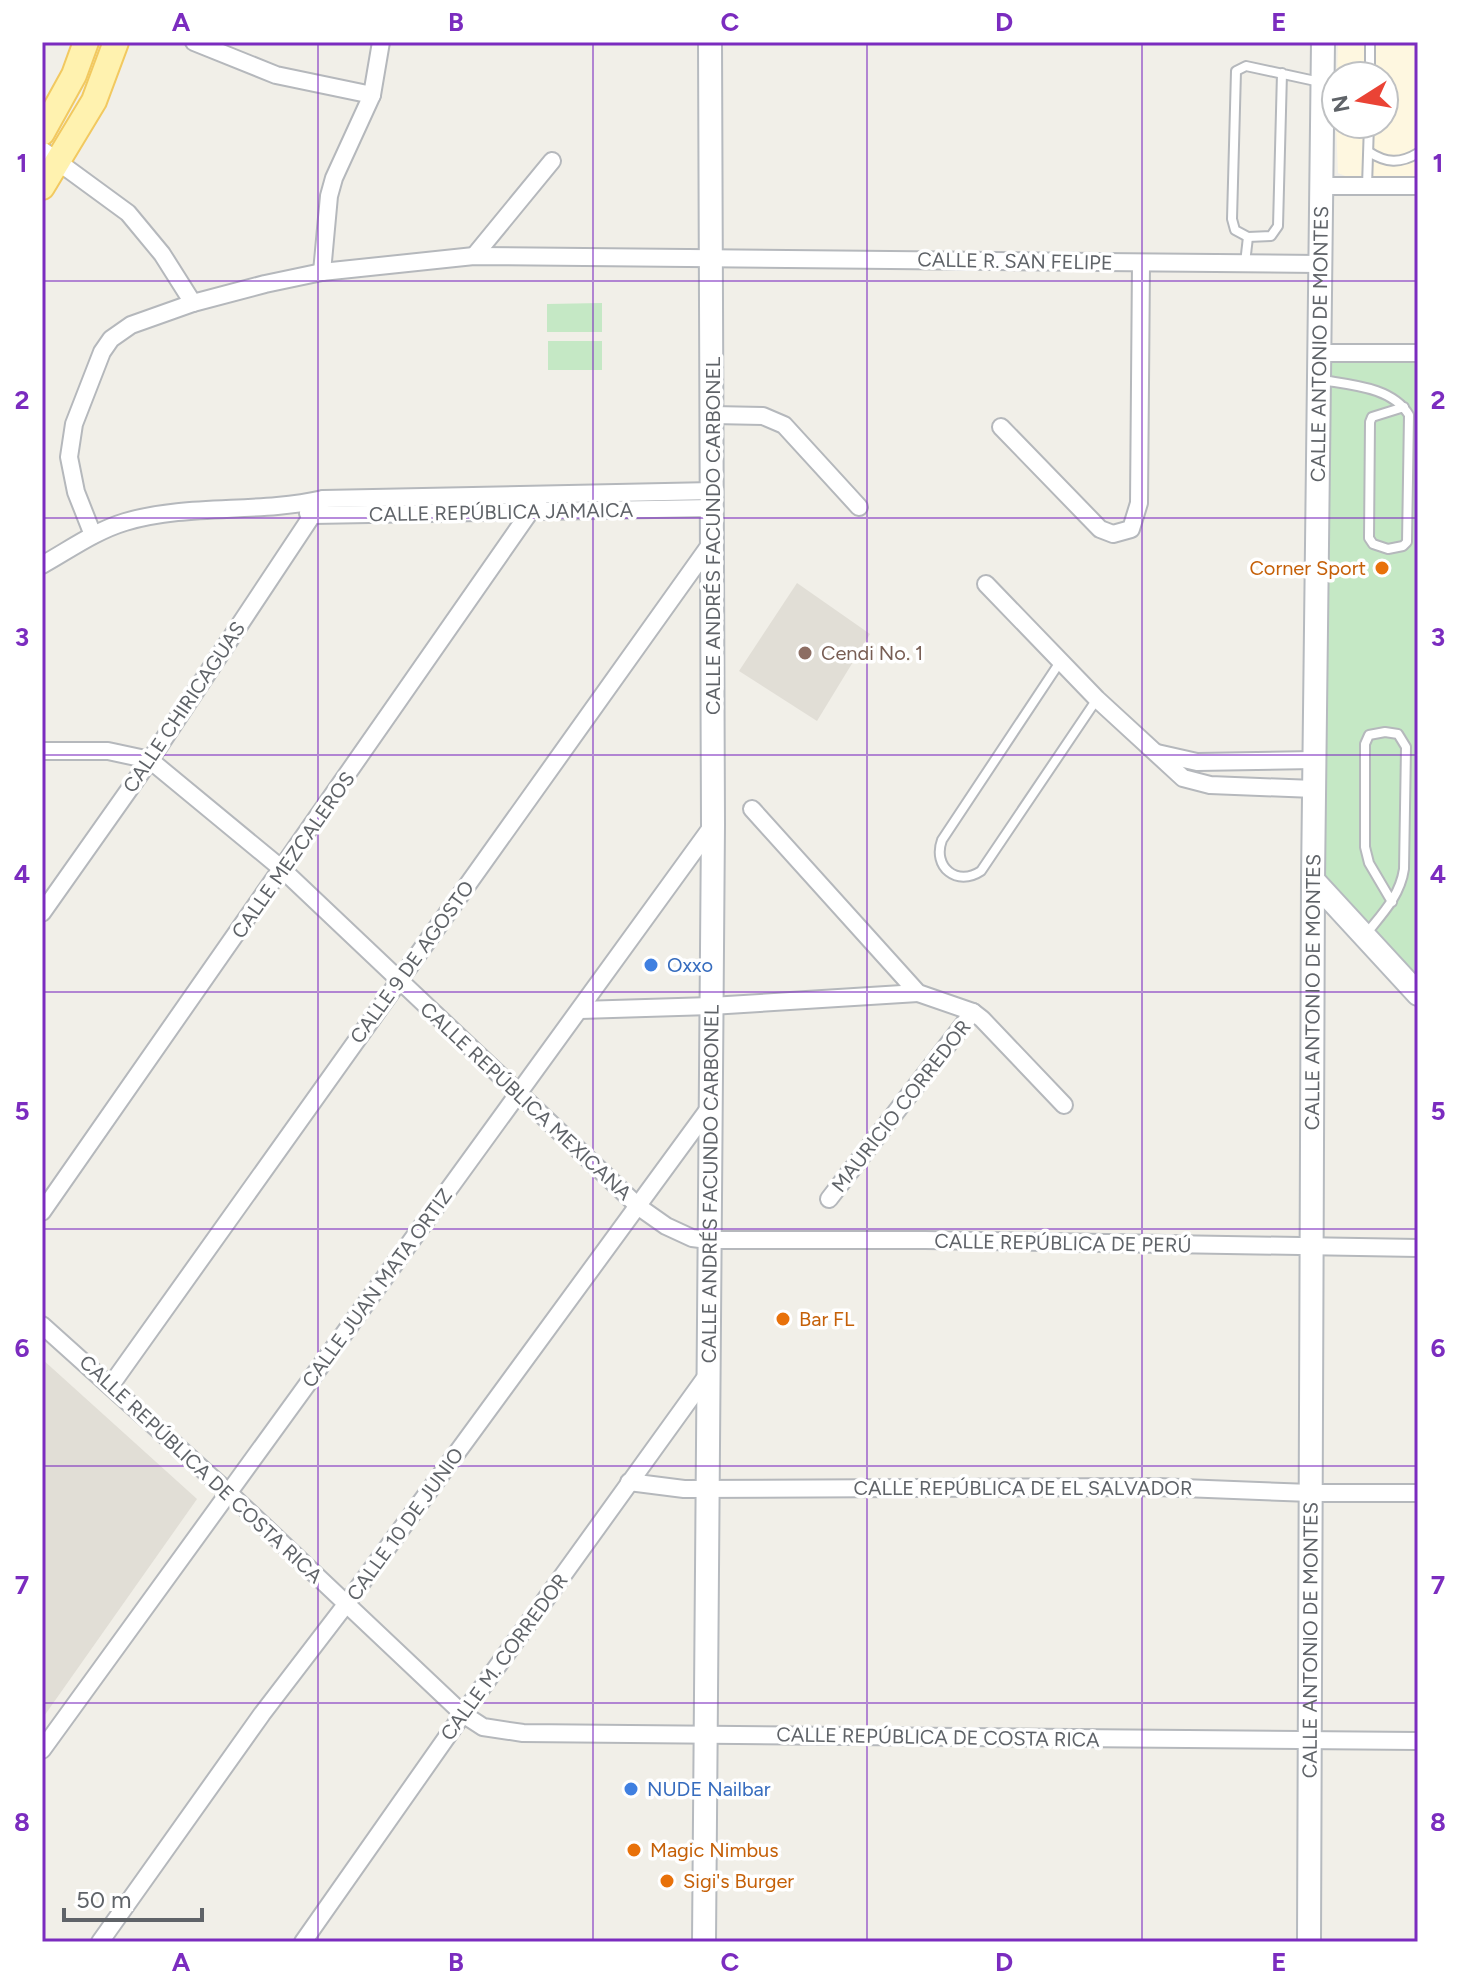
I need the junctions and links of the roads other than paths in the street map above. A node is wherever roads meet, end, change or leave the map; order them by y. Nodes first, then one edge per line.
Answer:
1 (86, 42) edge
2 (116, 42) edge
3 (194, 42) edge
4 (381, 42) edge
5 (710, 42) edge
6 (1282, 73) junction
7 (1320, 82) edge
8 (372, 95) junction
9 (42, 133) edge
10 (1322, 140) edge
11 (1369, 140) edge
12 (1369, 152) junction
13 (1418, 153) edge
14 (50, 156) edge
15 (552, 161) dead end
16 (1322, 186) junction
17 (1367, 186) junction
18 (1418, 186) edge
19 (42, 187) edge
20 (1248, 237) junction
21 (474, 256) junction
22 (712, 257) junction
23 (1141, 263) junction
24 (1245, 263) junction
25 (1319, 264) junction
26 (322, 272) junction
27 (193, 303) junction
28 (1318, 353) junction
29 (1418, 353) edge
30 (1317, 379) junction
31 (1404, 407) junction
32 (713, 415) junction
33 (1001, 427) dead end
34 (541, 496) junction
35 (323, 499) junction
36 (713, 499) junction
37 (292, 506) junction
38 (859, 507) dead end
39 (530, 513) junction
40 (313, 515) junction
41 (93, 535) junction
42 (713, 541) junction
43 (42, 565) edge
44 (986, 584) dead end
45 (1060, 662) junction
46 (1097, 699) junction
47 (42, 751) edge
48 (1153, 752) junction
49 (150, 760) junction
50 (1314, 760) junction
51 (1314, 789) junction
52 (752, 809) dead end
53 (713, 825) junction
54 (282, 869) junction
55 (1313, 880) junction
56 (1392, 902) junction
57 (42, 913) edge
58 (1365, 935) junction
59 (398, 980) junction
60 (918, 993) junction
61 (1418, 994) edge
62 (711, 1006) junction
63 (580, 1010) junction
64 (973, 1012) junction
65 (519, 1094) junction
66 (1064, 1105) dead end
67 (710, 1107) junction
68 (829, 1199) dead end
69 (639, 1207) junction
70 (42, 1212) edge
71 (708, 1240) junction
72 (1310, 1247) junction
73 (1418, 1248) edge
74 (42, 1325) edge
75 (708, 1374) junction
76 (111, 1385) junction
77 (629, 1482) junction
78 (707, 1490) junction
79 (229, 1493) junction
80 (1311, 1493) junction
81 (1418, 1493) edge
82 (347, 1603) junction
83 (463, 1714) junction
84 (706, 1735) junction
85 (1311, 1741) junction
86 (1418, 1741) edge
87 (42, 1750) edge
88 (100, 1942) edge
89 (303, 1942) edge
90 (704, 1942) edge
91 (1309, 1942) edge

1 - 9 main road
2 - 14 main road
3 - 8 street
4 - 8 street
5 - 22 main road, CALLE ANDRÉS FACUNDO CARBONEL
6 - 7 lane
6 - 20 lane
6 - 20 lane
8 - 26 street
10 - 16 main road, CALLE ANTONIO DE MONTES
11 - 12 lane
12 - 13 lane
12 - 17 lane
14 - 19 main road
14 - 27 street
15 - 21 street
16 - 17 street
16 - 25 main road, CALLE ANTONIO DE MONTES
17 - 18 street
20 - 24 lane
21 - 22 street, CALLE R. SAN FELIPE
21 - 26 street, CALLE R. SAN FELIPE
22 - 23 street, CALLE R. SAN FELIPE
22 - 32 main road, CALLE ANDRÉS FACUNDO CARBONEL
23 - 24 street, CALLE R. SAN FELIPE
23 - 33 street
24 - 25 street, CALLE R. SAN FELIPE
25 - 28 main road, CALLE ANTONIO DE MONTES
26 - 27 street, CALLE R. SAN FELIPE
27 - 41 street, CALLE R. SAN FELIPE
28 - 29 street
28 - 30 main road, CALLE ANTONIO DE MONTES
30 - 31 lane
30 - 50 main road, CALLE ANTONIO DE MONTES
31 - 31 lane
32 - 36 main road, CALLE ANDRÉS FACUNDO CARBONEL
32 - 38 street
34 - 35 street, CALLE REPÚBLICA JAMAICA
34 - 36 street, CALLE REPÚBLICA JAMAICA
34 - 39 street, CALLE MEZCALEROS
35 - 37 street, CALLE REPÚBLICA JAMAICA
35 - 40 street, CALLE CHIRICAGUAS
36 - 39 street, CALLE REPÚBLICA JAMAICA
36 - 42 main road, CALLE ANDRÉS FACUNDO CARBONEL
37 - 40 street, CALLE REPÚBLICA JAMAICA
37 - 41 street, CALLE REPÚBLICA JAMAICA
39 - 40 street, CALLE REPÚBLICA JAMAICA
39 - 54 street, CALLE MEZCALEROS
40 - 49 street, CALLE CHIRICAGUAS
41 - 43 street, CALLE REPÚBLICA JAMAICA
42 - 53 main road, CALLE ANDRÉS FACUNDO CARBONEL
42 - 59 street, CALLE 9 DE AGOSTO
44 - 45 street
45 - 46 street
45 - 46 lane
46 - 48 street
47 - 49 street, CALLE REPÚBLICA MEXICANA
48 - 50 street
48 - 51 street
49 - 54 street, CALLE REPÚBLICA MEXICANA
49 - 57 street, CALLE CHIRICAGUAS
50 - 51 main road, CALLE ANTONIO DE MONTES
51 - 55 main road, CALLE ANTONIO DE MONTES
52 - 60 street
53 - 62 main road, CALLE ANDRÉS FACUNDO CARBONEL
53 - 63 street, CALLE JUAN MATA ORTIZ
54 - 59 street, CALLE REPÚBLICA MEXICANA
54 - 70 street, CALLE MEZCALEROS
55 - 58 main road
55 - 72 main road, CALLE ANTONIO DE MONTES
56 - 56 lane
56 - 58 lane
58 - 61 main road
59 - 65 street, CALLE REPÚBLICA MEXICANA
59 - 76 street, CALLE 9 DE AGOSTO
60 - 62 street
60 - 64 street
62 - 63 street
62 - 67 main road, CALLE ANDRÉS FACUNDO CARBONEL
63 - 65 street, CALLE JUAN MATA ORTIZ
64 - 66 street
64 - 68 street, MAURICIO CORREDOR
65 - 69 street, CALLE REPÚBLICA MEXICANA
65 - 79 street, CALLE JUAN MATA ORTIZ
67 - 69 street, CALLE 10 DE JUNIO
67 - 71 main road, CALLE ANDRÉS FACUNDO CARBONEL
69 - 71 street, CALLE REPÚBLICA MEXICANA
69 - 82 street, CALLE 10 DE JUNIO
71 - 72 street, CALLE REPÚBLICA DE PERÚ
71 - 75 main road, CALLE ANDRÉS FACUNDO CARBONEL
72 - 73 street, CALLE REPÚBLICA DE PERÚ
72 - 80 main road, CALLE ANTONIO DE MONTES
74 - 76 street, CALLE REPÚBLICA DE COSTA RICA
75 - 77 street, CALLE M. CORREDOR
75 - 78 main road, CALLE ANDRÉS FACUNDO CARBONEL
76 - 79 street, CALLE REPÚBLICA DE COSTA RICA
77 - 78 street, CALLE REPÚBLICA DE EL SALVADOR
77 - 83 street, CALLE M. CORREDOR
78 - 80 street, CALLE REPÚBLICA DE EL SALVADOR
78 - 84 main road, CALLE ANDRÉS FACUNDO CARBONEL
79 - 82 street, CALLE REPÚBLICA DE COSTA RICA
79 - 87 street, CALLE JUAN MATA ORTIZ
80 - 81 street, CALLE REPÚBLICA DE EL SALVADOR
80 - 85 main road, CALLE ANTONIO DE MONTES
82 - 83 street, CALLE REPÚBLICA DE COSTA RICA
82 - 88 street, CALLE 10 DE JUNIO
83 - 84 street, CALLE REPÚBLICA DE COSTA RICA
83 - 89 street, CALLE M. CORREDOR
84 - 85 street, CALLE REPÚBLICA DE COSTA RICA
84 - 90 main road, CALLE ANDRÉS FACUNDO CARBONEL
85 - 86 street, CALLE REPÚBLICA DE COSTA RICA
85 - 91 main road, CALLE ANTONIO DE MONTES

